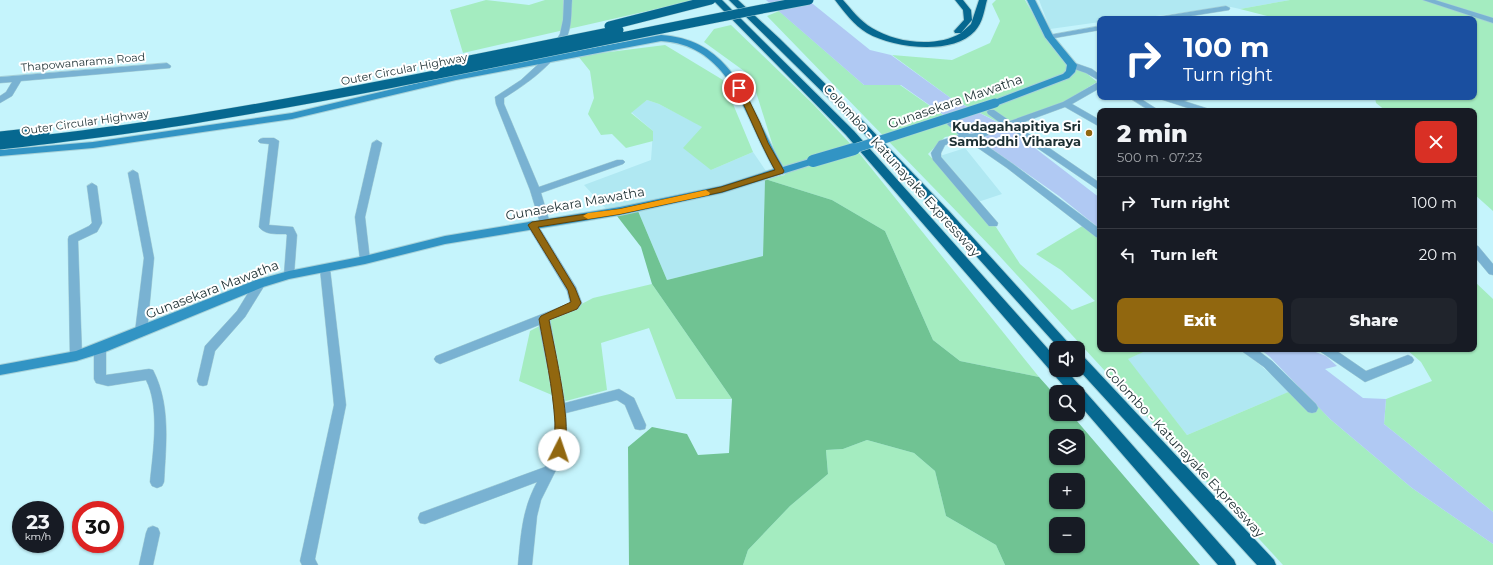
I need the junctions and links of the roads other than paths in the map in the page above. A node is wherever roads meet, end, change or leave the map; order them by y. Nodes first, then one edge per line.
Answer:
1 (568, 0) edge
2 (711, 0) edge
3 (717, 0) edge
4 (733, 0) edge
5 (770, 0) edge
6 (810, 0) edge
7 (839, 0) edge
8 (846, 0) edge
9 (959, 0) edge
10 (983, 0) edge
11 (1032, 0) edge
12 (1427, 0) edge
13 (1226, 8) dead end
14 (1177, 16) edge
15 (1475, 16) edge
16 (1477, 17) edge
17 (1493, 22) edge
18 (1097, 29) edge
19 (1049, 37) junction
20 (507, 52) junction
21 (550, 58) junction
22 (1072, 65) junction
23 (167, 66) dead end
24 (1097, 70) edge
25 (1089, 71) junction
26 (1097, 77) edge
27 (18, 78) junction
28 (0, 80) edge
29 (1097, 86) edge
30 (0, 100) edge
31 (1137, 100) edge
32 (1174, 100) edge
33 (1066, 104) junction
34 (993, 107) junction
35 (1151, 108) edge
36 (1197, 108) edge
37 (1097, 122) edge
38 (952, 124) dead end
39 (1006, 126) junction
40 (0, 136) edge
41 (969, 137) junction
42 (263, 141) dead end
43 (377, 142) dead end
44 (0, 145) edge
45 (0, 153) edge
46 (620, 162) dead end
47 (780, 171) junction
48 (133, 173) dead end
49 (92, 186) dead end
50 (1097, 186) edge
51 (536, 191) junction
52 (545, 223) junction
53 (993, 223) dead end
54 (532, 225) junction
55 (1097, 232) edge
56 (1477, 252) edge
57 (365, 260) junction
58 (1477, 264) edge
59 (1491, 268) edge
60 (325, 269) junction
61 (289, 275) junction
62 (260, 283) junction
63 (544, 319) junction
64 (141, 332) junction
65 (1061, 341) edge
66 (100, 348) junction
67 (1251, 352) edge
68 (1329, 352) edge
69 (76, 356) junction
70 (440, 359) dead end
71 (1049, 359) edge
72 (1408, 360) dead end
73 (1085, 368) edge
74 (0, 370) edge
75 (1064, 377) edge
76 (203, 381) dead end
77 (1072, 385) edge
78 (1085, 400) edge
79 (1312, 408) dead end
80 (560, 409) junction
81 (640, 425) dead end
82 (550, 471) junction
83 (157, 482) dead end
84 (425, 518) dead end
85 (153, 533) dead end
86 (146, 565) edge
87 (312, 565) edge
88 (525, 565) edge
89 (1228, 565) edge
90 (1268, 565) edge

1 - 21 street
2 - 20 highway, bridge
3 - 71 highway, Colombo - Katunayake Expressway
4 - 65 highway, Colombo - Katunayake Expressway
5 - 20 highway, Outer Circular Highway, bridge
6 - 44 highway, Outer Circular Highway, bridge
7 - 10 highway
8 - 9 highway
11 - 19 street
12 - 15 street
13 - 14 street
16 - 17 street
18 - 19 street
19 - 22 street
20 - 40 highway, Outer Circular Highway, bridge
21 - 45 street
21 - 47 street
21 - 51 street
22 - 25 street
22 - 34 street, Gunasekara Mawatha
23 - 27 street, Thapowanarama Road
24 - 25 street
25 - 26 street
27 - 28 street, Thapowanarama Road
27 - 30 street
29 - 33 street
31 - 35 street
32 - 36 street
33 - 37 street
33 - 39 street
34 - 39 street
34 - 47 street, Gunasekara Mawatha, bridge
38 - 41 street
39 - 41 street
39 - 50 street
41 - 53 street
41 - 55 street
42 - 61 street
43 - 57 street
46 - 51 street
47 - 52 street, Gunasekara Mawatha
48 - 64 street
49 - 69 street
51 - 52 street
52 - 54 street, Gunasekara Mawatha
54 - 57 street, Gunasekara Mawatha
54 - 63 street
56 - 59 street
57 - 60 street, Gunasekara Mawatha
58 - 59 street
60 - 61 street, Gunasekara Mawatha
60 - 87 street
61 - 62 street, Gunasekara Mawatha
62 - 64 street, Gunasekara Mawatha
62 - 76 street
63 - 70 street
63 - 80 street
64 - 66 street, Gunasekara Mawatha
66 - 69 street, Gunasekara Mawatha
66 - 83 street
67 - 79 street
68 - 72 street
69 - 74 street, Gunasekara Mawatha
73 - 90 highway, Colombo - Katunayake Expressway
75 - 77 highway
78 - 89 highway
80 - 81 street
80 - 82 street
82 - 84 street
82 - 88 street
85 - 86 street

